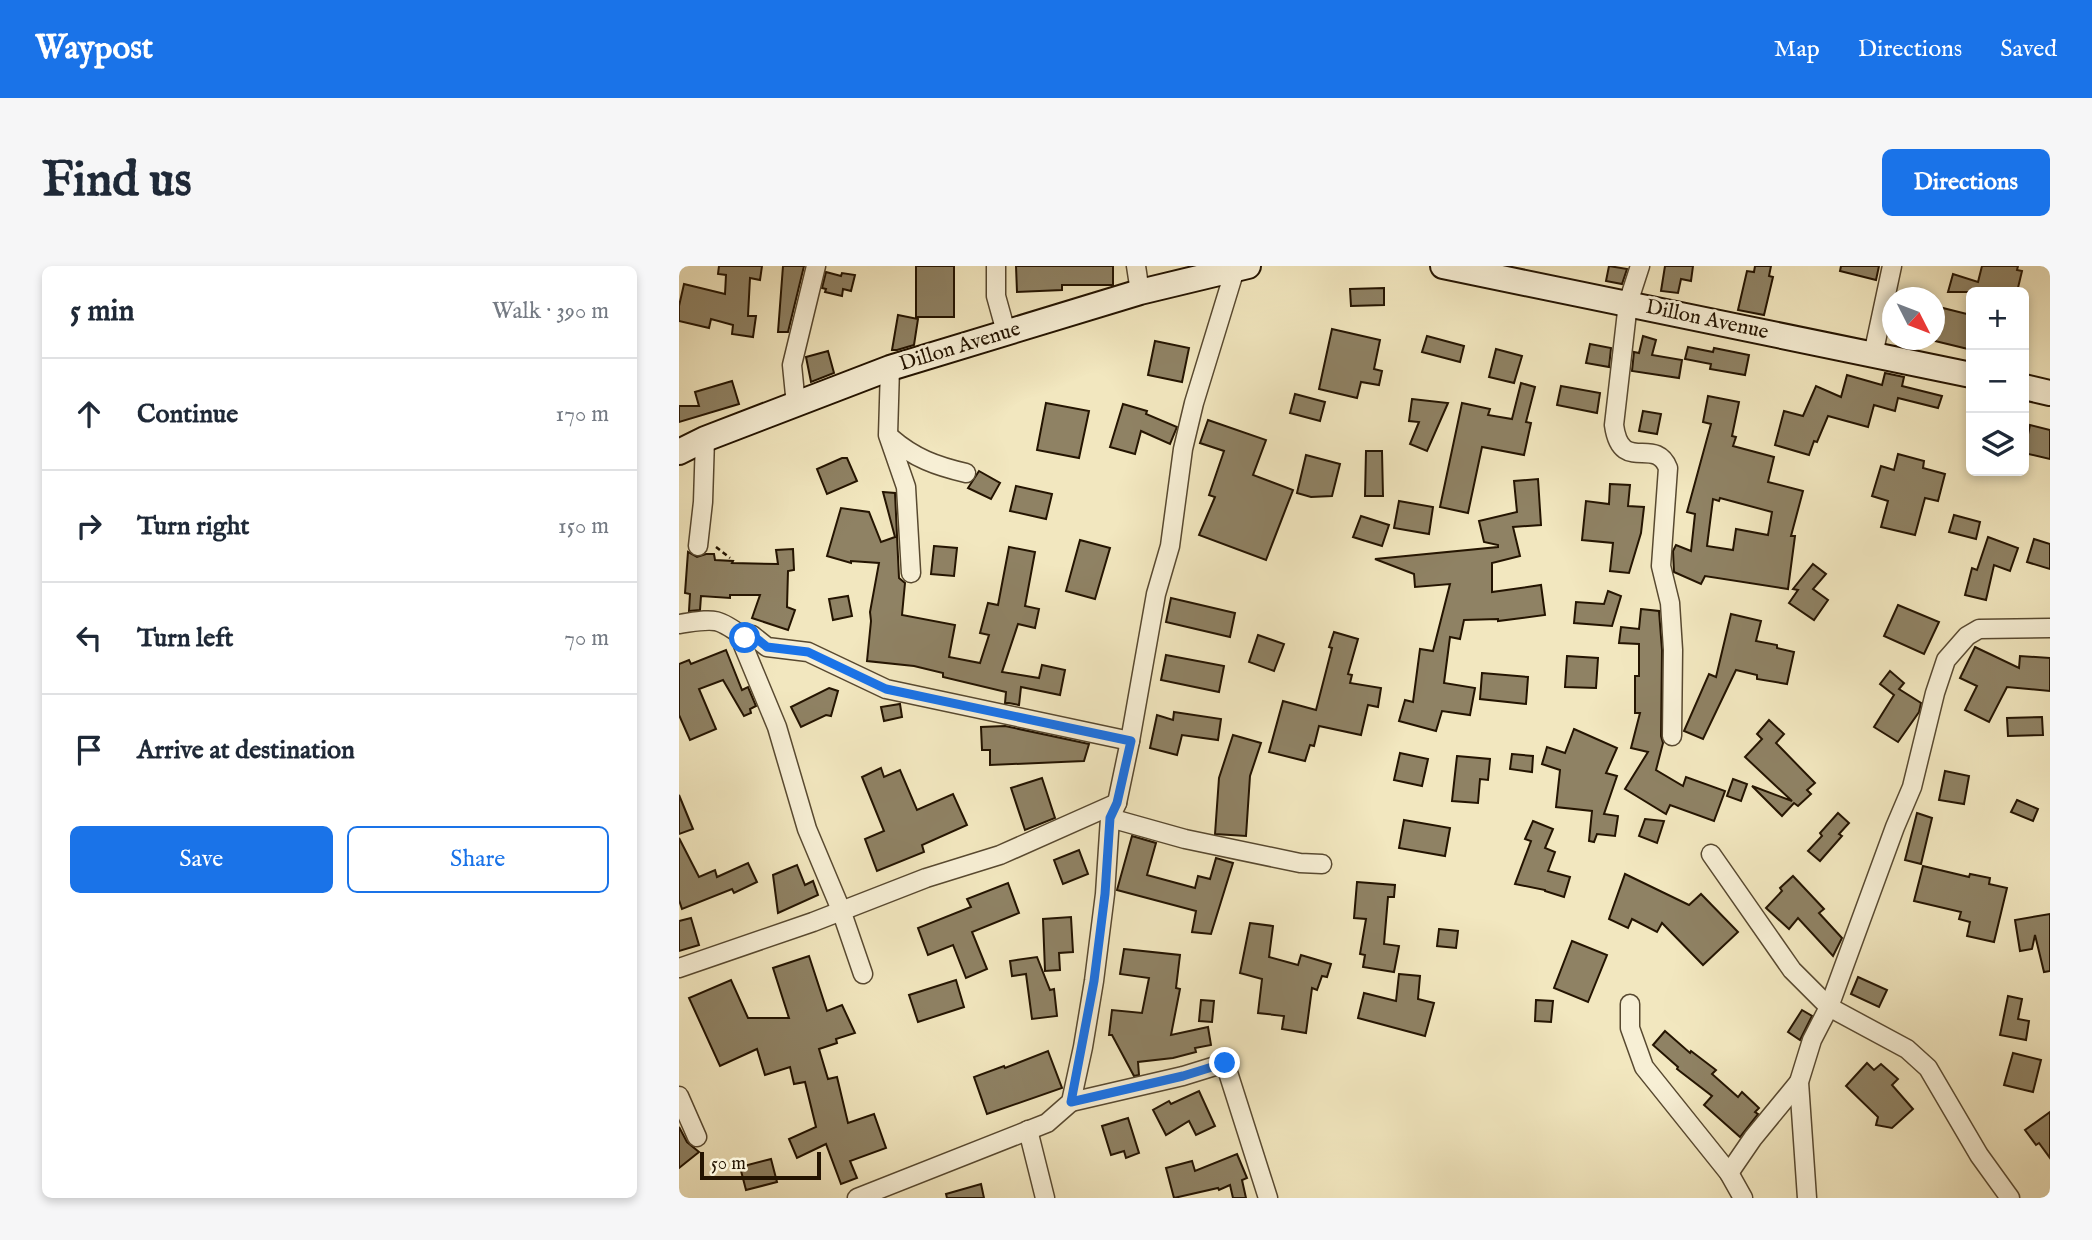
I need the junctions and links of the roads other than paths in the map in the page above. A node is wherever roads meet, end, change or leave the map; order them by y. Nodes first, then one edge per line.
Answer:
1 (815, 266) edge
2 (996, 266) edge
3 (1136, 266) edge
4 (1640, 266) edge
5 (1892, 266) edge
6 (1240, 267) edge
7 (1453, 267) edge
8 (1140, 292) junction
9 (1628, 303) junction
10 (1006, 332) junction
11 (1873, 355) junction
12 (890, 368) junction
13 (1966, 374) edge
14 (2029, 388) edge
15 (2050, 393) edge
16 (796, 405) junction
17 (888, 435) junction
18 (705, 439) junction
19 (679, 452) edge
20 (966, 473) dead end
21 (698, 546) dead end
22 (911, 573) dead end
23 (679, 624) edge
24 (2050, 628) edge
25 (745, 638) junction
26 (1672, 736) dead end
27 (1131, 741) junction
28 (1113, 810) junction
29 (1710, 854) dead end
30 (1322, 864) dead end
31 (841, 910) junction
32 (679, 968) edge
33 (863, 974) dead end
34 (1630, 1004) dead end
35 (1829, 1007) junction
36 (1799, 1082) junction
37 (679, 1096) edge
38 (1071, 1102) junction
39 (1028, 1130) junction
40 (697, 1137) dead end
41 (1729, 1174) junction
42 (857, 1198) edge
43 (1045, 1198) edge
44 (1268, 1198) edge
45 (1743, 1198) edge
46 (1807, 1198) edge
47 (2010, 1198) edge

1 - 16 street
2 - 10 street
3 - 8 street
4 - 9 street
5 - 11 street
6 - 8 street, Dillon Avenue
6 - 27 street
7 - 9 street, Dillon Avenue
8 - 10 street, Dillon Avenue
9 - 11 street, Dillon Avenue
9 - 26 street
10 - 12 street, Dillon Avenue
11 - 13 street, Dillon Avenue
12 - 16 street, Dillon Avenue
12 - 17 street
14 - 15 street
16 - 18 street, Dillon Avenue
17 - 20 street
17 - 22 street
18 - 19 street, Dillon Avenue
18 - 21 street
23 - 25 street
24 - 35 street
25 - 27 street
25 - 31 street
27 - 28 street
28 - 30 street
28 - 31 street
28 - 38 street
29 - 35 street
31 - 32 street
31 - 33 street
34 - 41 street
35 - 36 street
35 - 47 street
36 - 41 street
36 - 46 street
37 - 40 street
38 - 39 street
38 - 44 street
39 - 42 street
39 - 43 street
41 - 45 street

